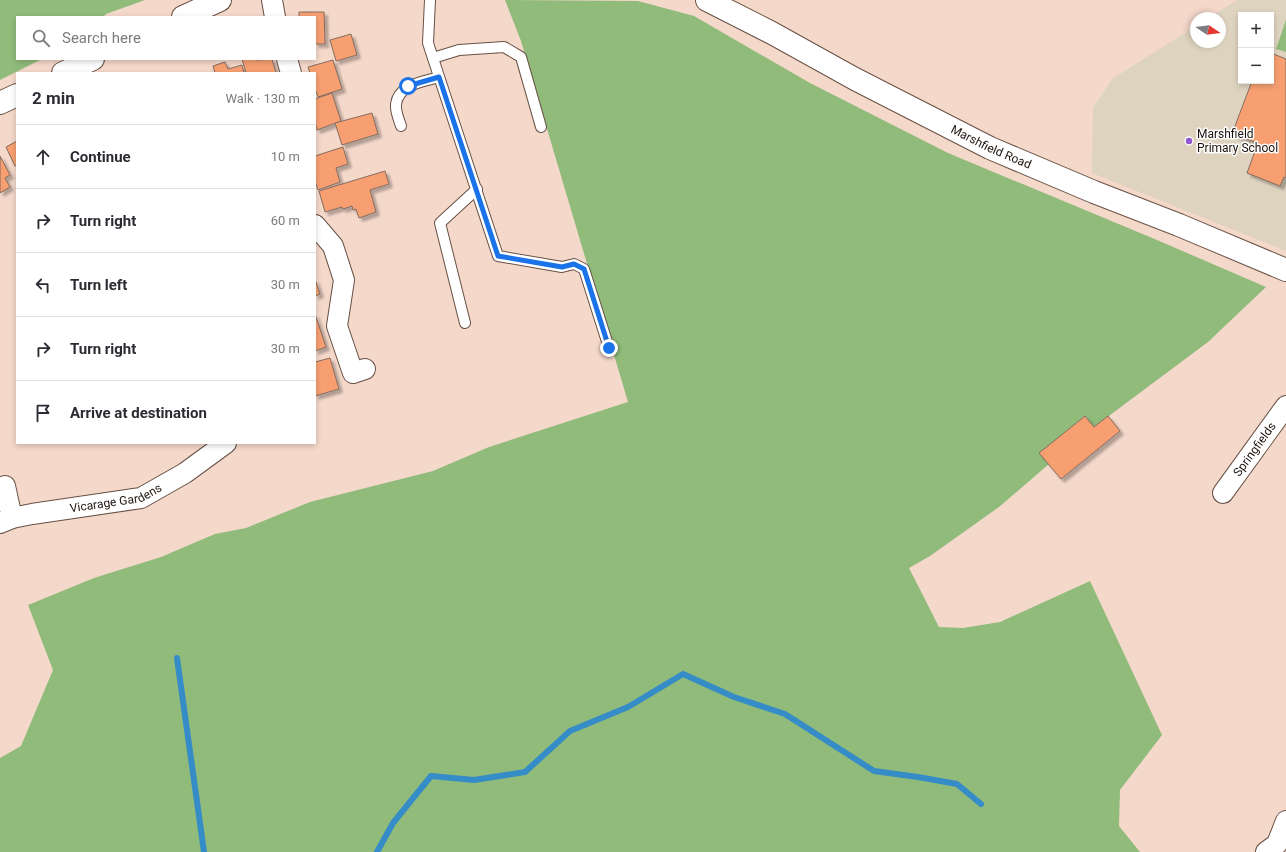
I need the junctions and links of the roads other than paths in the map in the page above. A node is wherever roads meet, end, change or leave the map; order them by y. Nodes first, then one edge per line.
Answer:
1 (220, 0) edge
2 (272, 0) edge
3 (430, 0) edge
4 (707, 0) edge
5 (186, 16) edge
6 (275, 16) edge
7 (433, 58) junction
8 (91, 60) edge
9 (287, 60) edge
10 (65, 72) edge
11 (291, 72) edge
12 (439, 77) junction
13 (16, 95) edge
14 (0, 103) edge
15 (400, 126) dead end
16 (541, 127) dead end
17 (477, 189) junction
18 (316, 226) edge
19 (1286, 270) edge
20 (465, 323) dead end
21 (609, 348) dead end
22 (365, 369) dead end
23 (1286, 406) edge
24 (221, 444) edge
25 (5, 486) dead end
26 (1223, 493) dead end
27 (6, 521) edge
28 (1286, 821) edge
29 (1266, 852) edge

1 - 5 street
2 - 6 street
3 - 7 lane
4 - 19 street, Marshfield Road
7 - 12 lane
7 - 16 lane
8 - 10 street
9 - 11 street
12 - 15 lane
12 - 17 lane
13 - 14 street
17 - 20 lane
17 - 21 lane
18 - 22 street
23 - 26 street, Springfields
24 - 27 street, Vicarage Gardens
25 - 27 street
28 - 29 street

